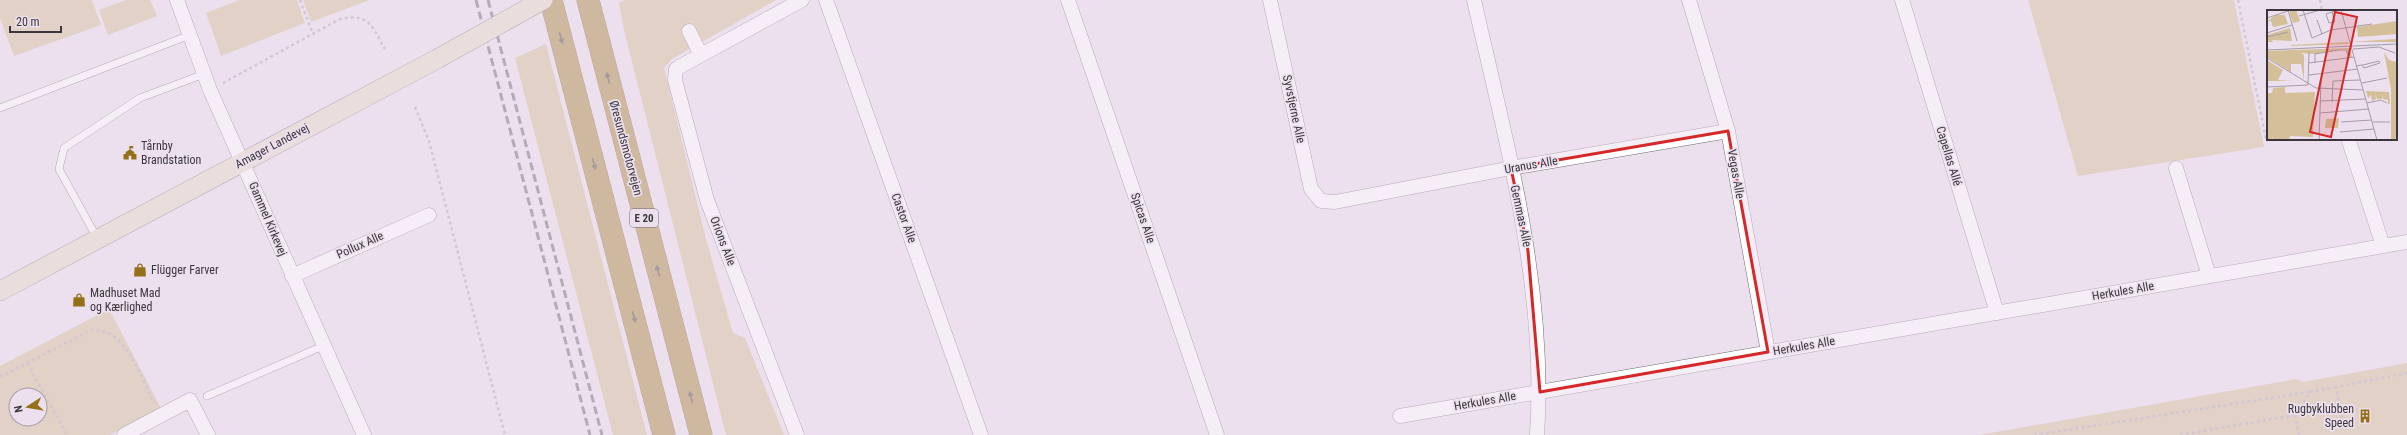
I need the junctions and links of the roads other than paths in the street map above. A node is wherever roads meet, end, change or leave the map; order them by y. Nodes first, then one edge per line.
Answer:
1 (178, 0) edge
2 (543, 0) edge
3 (551, 0) edge
4 (588, 0) edge
5 (802, 0) edge
6 (826, 0) edge
7 (1068, 0) edge
8 (1270, 0) edge
9 (1474, 0) edge
10 (1689, 0) edge
11 (1902, 0) edge
12 (689, 32) dead end
13 (190, 35) junction
14 (701, 55) junction
15 (204, 74) junction
16 (0, 108) edge
17 (1728, 131) junction
18 (2349, 141) dead end
19 (243, 162) junction
20 (1511, 168) junction
21 (2176, 168) dead end
22 (1335, 202) joint
23 (429, 214) dead end
24 (97, 240) junction
25 (2407, 242) edge
26 (2383, 246) junction
27 (292, 276) junction
28 (2208, 276) junction
29 (0, 291) edge
30 (1997, 313) junction
31 (323, 346) junction
32 (1768, 352) junction
33 (1540, 392) junction
34 (207, 396) dead end
35 (1400, 416) dead end
36 (124, 435) edge
37 (208, 435) edge
38 (364, 435) edge
39 (664, 435) edge
40 (701, 435) edge
41 (797, 435) edge
42 (981, 435) edge
43 (1217, 435) edge
44 (1538, 435) edge

1 - 13 street, Gammel Kirkevej
2 - 19 street, Amager Landevej, bridge
3 -> 39 highway
40 -> 4 highway, Øresundsmotorvejen / E 20
5 - 14 street, Orions Alle
6 - 42 street, Castor Alle
7 - 43 street, Spicas Alle
8 - 22 street, Syvstjerne Alle
9 - 20 street, Gemmas Alle
10 - 17 street, Vegas Alle
11 - 30 street, Capellas Allé
12 - 14 street
13 - 15 street, Gammel Kirkevej
13 - 16 lane
14 - 41 street, Orions Alle
15 - 19 street, Gammel Kirkevej
15 - 24 lane
17 - 20 street, Uranus Alle
17 - 32 street, Vegas Alle
18 - 26 street
19 - 24 street, Amager Landevej
19 - 27 street, Gammel Kirkevej
20 - 22 street, Uranus Alle
20 - 33 street, Gemmas Alle
21 - 28 street
23 - 27 street, Pollux Alle
24 - 29 street, Amager Landevej
25 - 26 street, Herkules Alle
26 - 28 street, Herkules Alle
27 - 31 street, Gammel Kirkevej
28 - 30 street, Herkules Alle
30 - 32 street, Herkules Alle
31 - 34 lane
31 - 38 street, Gammel Kirkevej
32 - 33 street, Herkules Alle
33 - 35 street, Herkules Alle
33 - 44 street, Gemmas Alle
36 - 37 street

